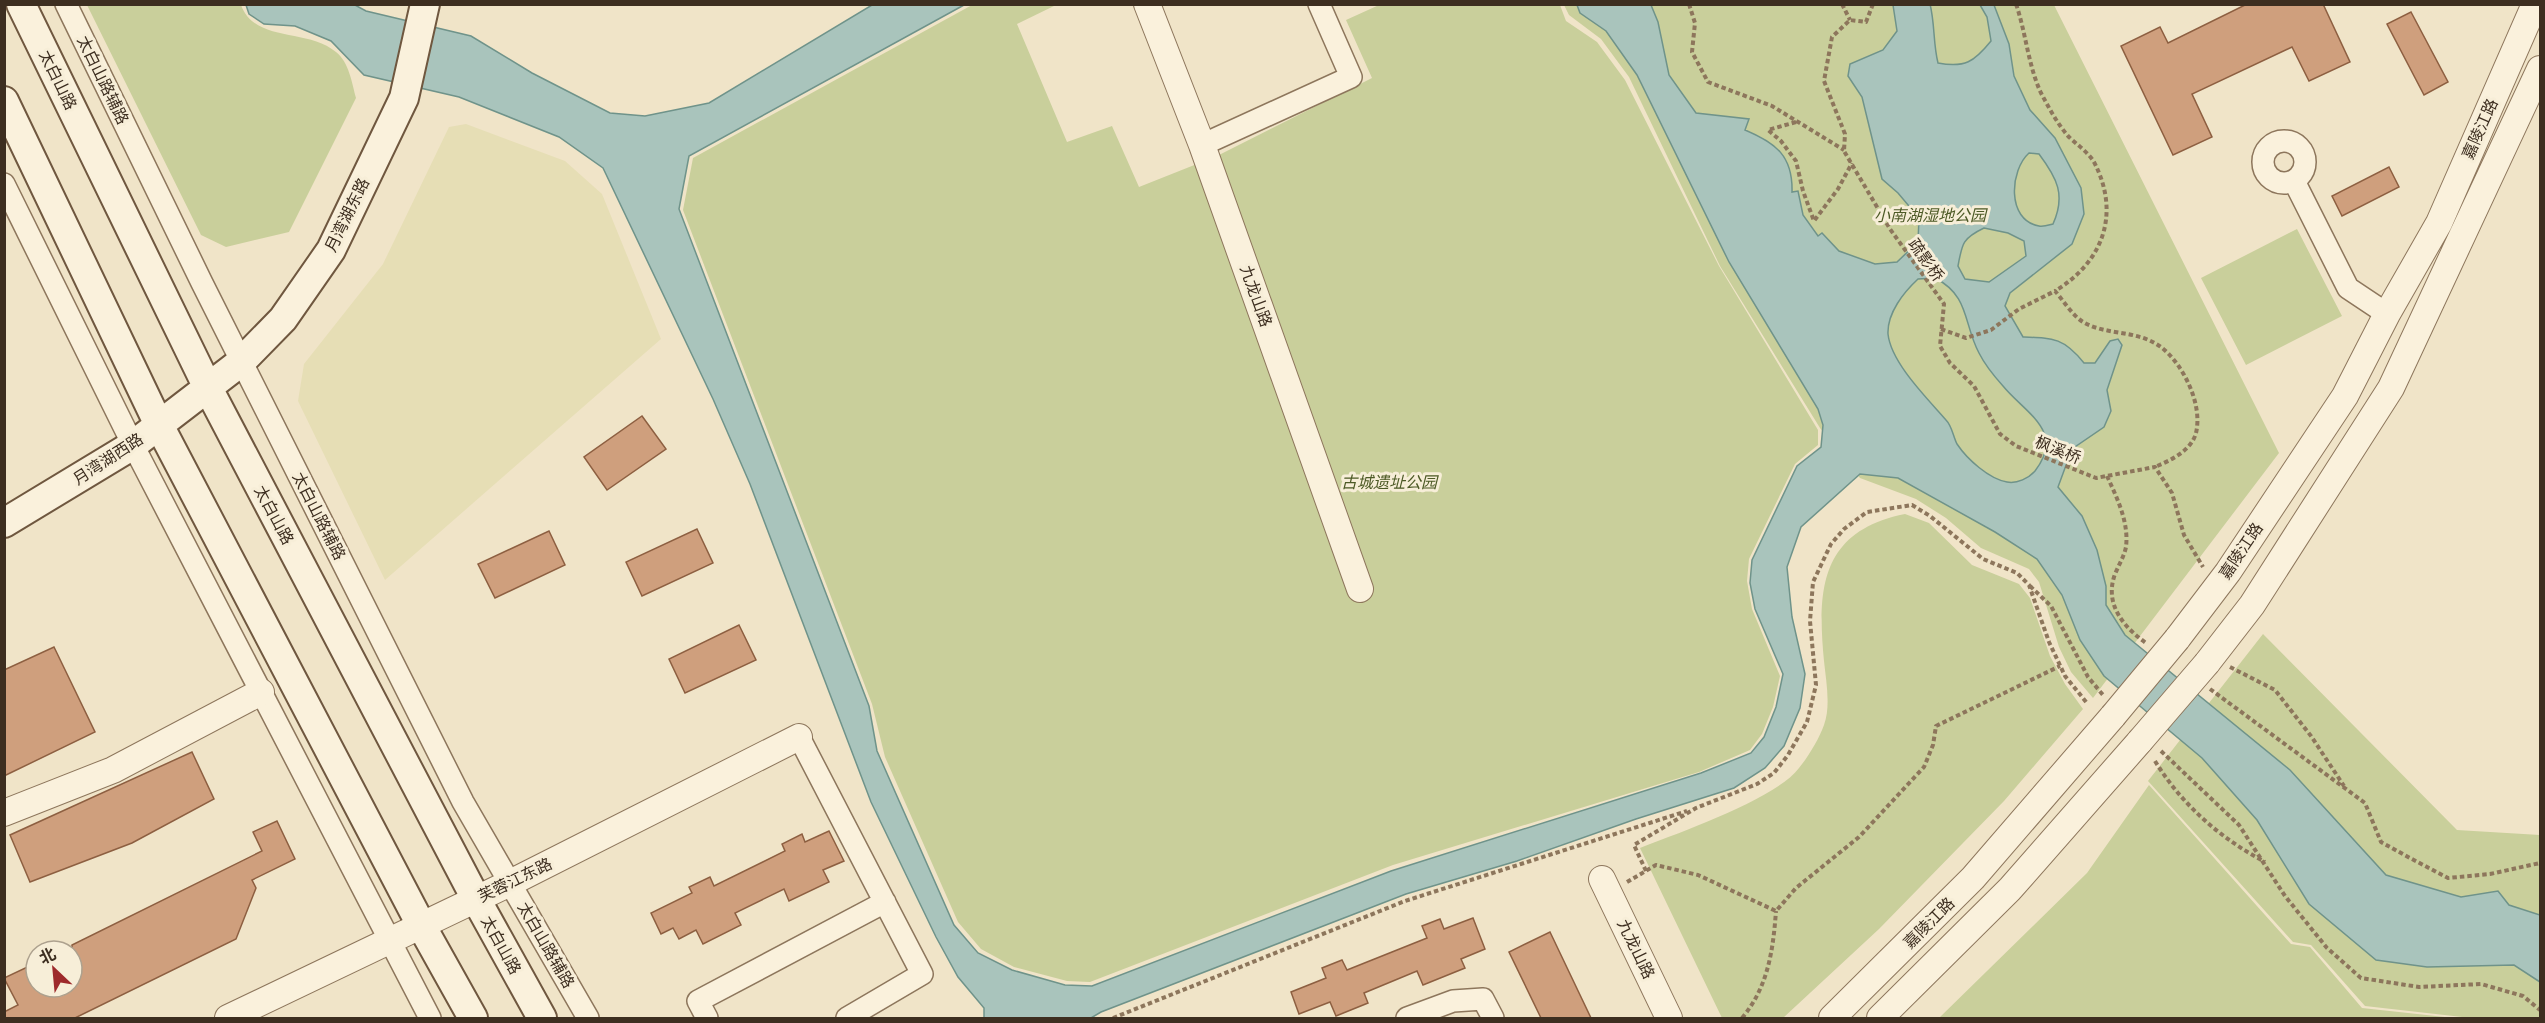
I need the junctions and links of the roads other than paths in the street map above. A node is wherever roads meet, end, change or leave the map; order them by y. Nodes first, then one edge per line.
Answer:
1 (21, 4) edge
2 (66, 4) edge
3 (425, 4) edge
4 (1147, 4) edge
5 (1319, 4) edge
6 (2535, 4) edge
7 (2541, 69) edge
8 (4, 101) edge
9 (1202, 145) junction
10 (2294, 181) dead end
11 (4, 184) edge
12 (2387, 314) junction
13 (242, 362) junction
14 (208, 388) junction
15 (159, 425) junction
16 (133, 446) junction
17 (4, 523) edge
18 (1360, 589) dead end
19 (261, 692) junction
20 (800, 737) joint
21 (4, 813) edge
22 (510, 883) junction
23 (1605, 886) road end
24 (476, 899) junction
25 (885, 902) junction
26 (421, 925) junction
27 (389, 941) junction
28 (228, 1018) edge
29 (430, 1018) edge
30 (473, 1018) edge
31 (542, 1018) edge
32 (588, 1018) edge
33 (707, 1018) edge
34 (846, 1018) edge
35 (1407, 1018) edge
36 (1494, 1018) edge
37 (1669, 1018) edge
38 (1832, 1018) edge
39 (1880, 1018) edge

1 - 14 main road, 太白山路
2 - 13 street, 太白山路辅路
3 - 13 main road, 月湾湖东路
4 - 9 street, 九龙山路
5 - 9 street
6 - 12 street, 嘉陵江路
7 - 39 street, 嘉陵江路, bridge
8 - 15 main road
9 - 18 street, 九龙山路
10 - 12 street
11 - 16 street
12 - 38 street, 嘉陵江路, bridge
13 - 14 main road, 月湾湖东路
13 - 22 street, 太白山路辅路
14 - 15 main road, 月湾湖西路
14 - 24 main road, 太白山路
15 - 16 main road, 月湾湖西路
15 - 26 main road
16 - 17 main road, 月湾湖西路
16 - 19 street
19 - 21 street
19 - 27 street
20 - 22 street, 芙蓉江东路
20 - 25 street
22 - 24 street, 芙蓉江东路
22 - 32 street, 太白山路辅路
23 - 37 street, 九龙山路
24 - 26 street, 芙蓉江东路
24 - 31 main road, 太白山路
25 - 33 street
25 - 34 street
26 - 27 street, 芙蓉江东路
26 - 30 main road
27 - 28 street, 芙蓉江东路
27 - 29 street
35 - 36 street

